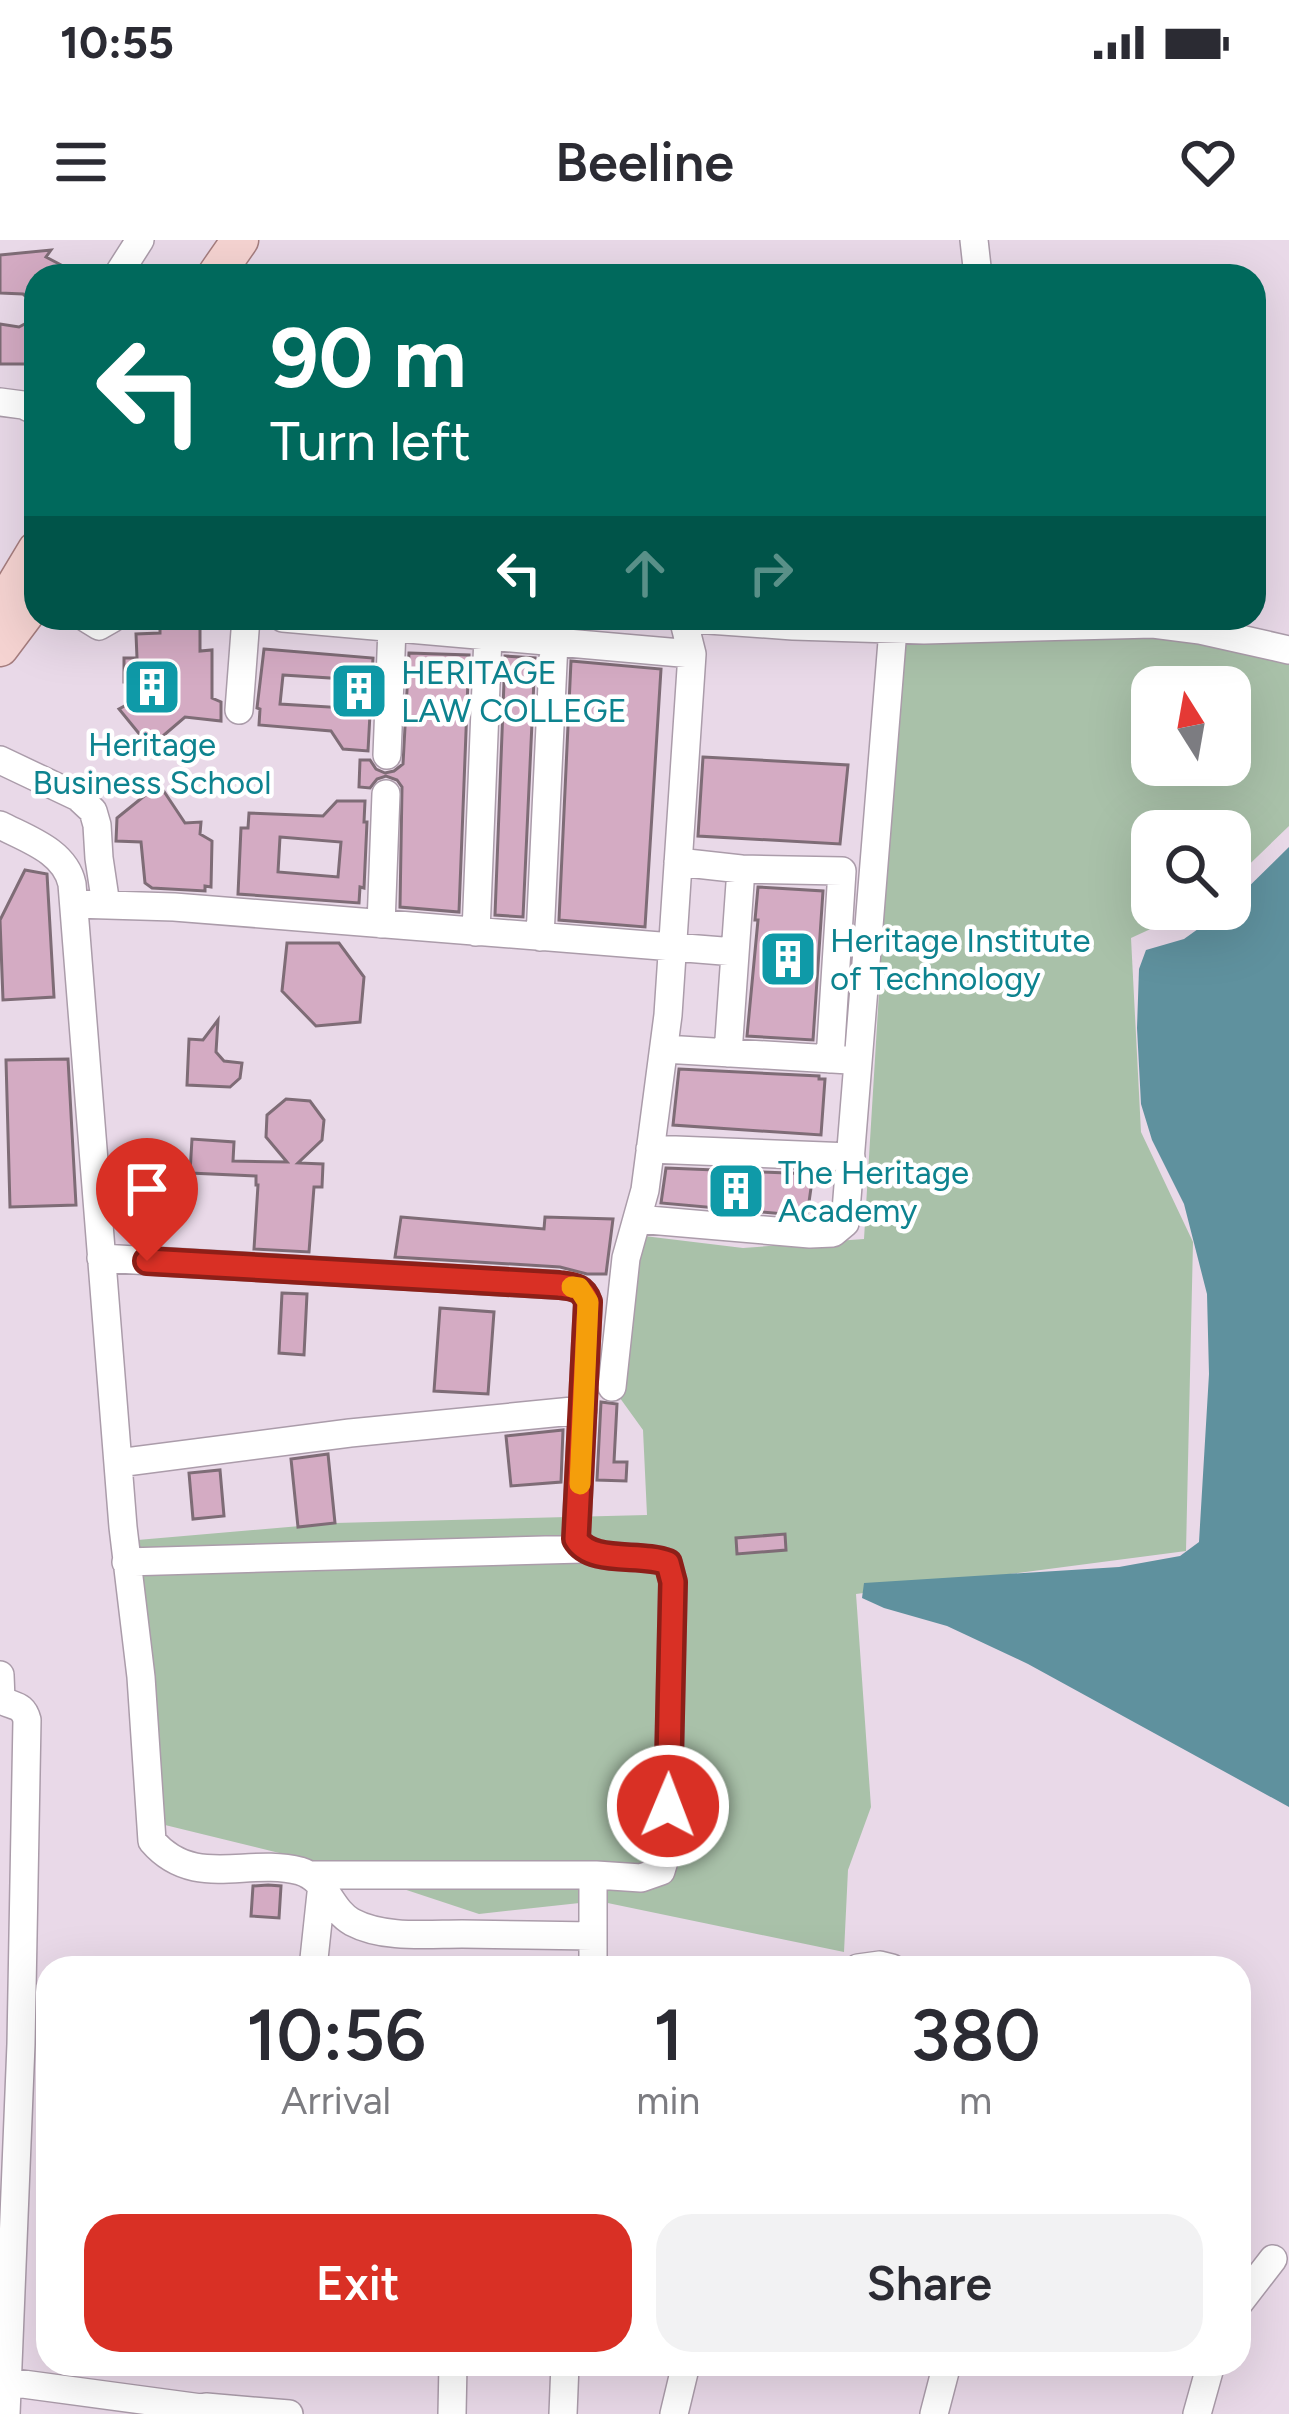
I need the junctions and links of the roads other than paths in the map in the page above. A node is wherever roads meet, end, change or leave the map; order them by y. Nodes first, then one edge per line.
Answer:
1 (24, 586) edge
2 (24, 596) edge
3 (0, 610) edge
4 (245, 630) edge
5 (392, 630) edge
6 (416, 630) edge
7 (685, 630) edge
8 (893, 630) edge
9 (1196, 630) edge
10 (488, 636) junction
11 (554, 642) junction
12 (0, 648) edge
13 (1289, 650) edge
14 (692, 654) junction
15 (239, 710) dead end
16 (387, 755) dead end
17 (0, 760) edge
18 (386, 794) dead end
19 (0, 825) edge
20 (678, 862) junction
21 (741, 868) junction
22 (74, 904) junction
23 (106, 905) junction
24 (381, 924) junction
25 (476, 932) junction
26 (540, 937) junction
27 (672, 948) junction
28 (735, 952) junction
29 (664, 1048) junction
30 (728, 1052) junction
31 (830, 1059) junction
32 (859, 1061) junction
33 (650, 1149) junction
34 (851, 1157) junction
35 (637, 1219) junction
36 (101, 1258) junction
37 (585, 1294) junction
38 (621, 1294) junction
39 (612, 1387) dead end
40 (583, 1409) junction
41 (118, 1463) junction
42 (582, 1550) junction
43 (126, 1562) junction
44 (0, 1675) edge
45 (1, 1699) edge
46 (596, 1875) junction
47 (316, 1879) junction
48 (593, 1936) junction
49 (313, 1956) edge
50 (593, 1956) edge
51 (7, 2231) edge
52 (1273, 2259) dead end
53 (1251, 2287) edge
54 (5, 2335) edge
55 (453, 2376) edge
56 (565, 2376) edge
57 (683, 2376) edge
58 (944, 2376) edge
59 (1208, 2376) edge
60 (8, 2382) junction
61 (195, 2411) edge
62 (6, 2414) edge
63 (289, 2414) edge
64 (452, 2414) edge
65 (563, 2414) edge
66 (674, 2414) edge
67 (934, 2414) edge
68 (1197, 2414) edge

1 - 3 main road
2 - 12 main road
4 - 15 street
5 - 16 street
6 - 10 street
7 - 14 street
8 - 32 street
9 - 13 street
10 - 11 street
10 - 25 street
11 - 14 street
11 - 26 street
14 - 20 street
17 - 23 street
18 - 24 street
19 - 22 street
20 - 21 street
20 - 27 street
21 - 28 street
21 - 31 street
22 - 23 street
22 - 36 street
23 - 24 street
24 - 25 street
25 - 26 street
26 - 27 street
27 - 28 street
27 - 29 street
28 - 30 street
29 - 30 street
29 - 33 street
30 - 31 street
31 - 32 street
32 - 34 street
33 - 34 street
33 - 35 street
34 - 35 street
35 - 38 street
36 - 37 street
36 - 41 street
37 - 38 street
37 - 40 street
38 - 39 street
40 - 41 street
40 - 42 street
41 - 43 street
42 - 43 street
42 - 46 street
43 - 47 street
44 - 45 street
45 - 51 street
46 - 47 street
46 - 48 street
47 - 48 street
47 - 49 street
48 - 50 street
51 - 54 street
52 - 53 street
54 - 60 street
55 - 64 street
56 - 65 street
57 - 66 street
58 - 67 street
59 - 68 street
60 - 61 street
60 - 62 street
61 - 63 street

